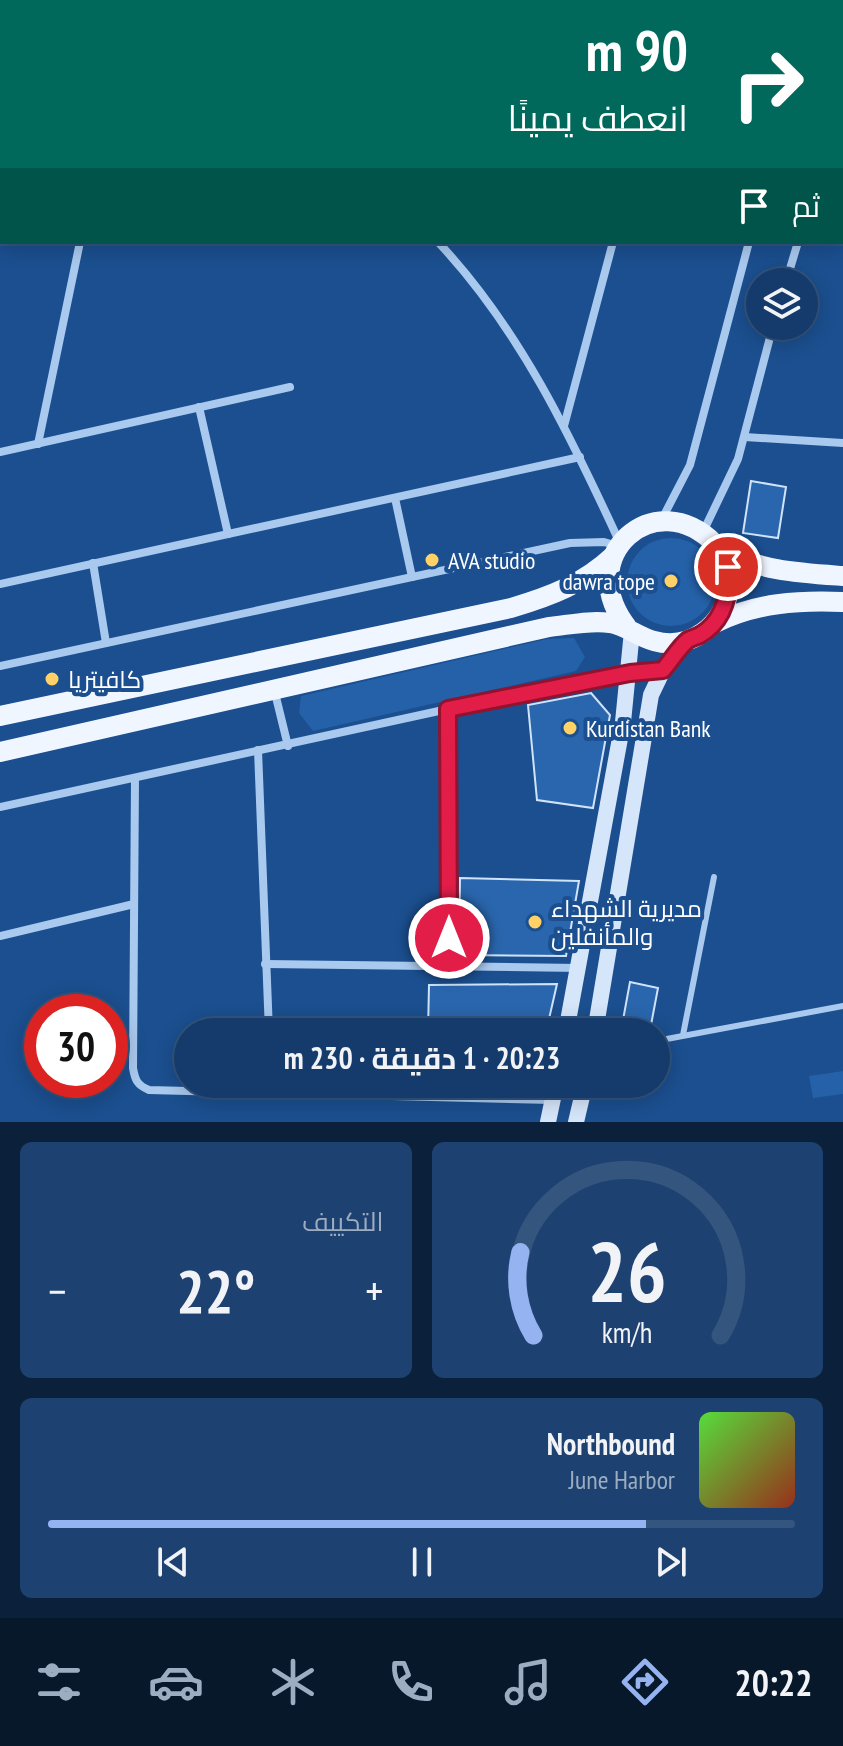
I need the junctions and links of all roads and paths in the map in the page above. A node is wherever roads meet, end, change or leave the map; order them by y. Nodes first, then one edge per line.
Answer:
1 (80, 244) edge
2 (440, 244) edge
3 (612, 244) edge
4 (748, 244) edge
5 (797, 244) edge
6 (790, 268) edge
7 (769, 340) edge
8 (290, 387) dead end
9 (199, 407) junction
10 (564, 426) junction
11 (745, 437) junction
12 (843, 443) edge
13 (38, 444) junction
14 (0, 452) edge
15 (580, 457) junction
16 (395, 498) junction
17 (661, 522) junction
18 (703, 532) junction
19 (228, 534) junction
20 (617, 548) junction
21 (720, 549) junction
22 (93, 563) junction
23 (843, 576) edge
24 (412, 577) junction
25 (0, 584) edge
26 (843, 602) edge
27 (715, 623) junction
28 (629, 629) junction
29 (687, 641) junction
30 (106, 643) junction
31 (0, 666) edge
32 (663, 670) junction
33 (630, 673) junction
34 (274, 689) junction
35 (448, 709) junction
36 (0, 716) edge
37 (288, 746) junction
38 (258, 750) junction
39 (0, 752) edge
40 (135, 778) junction
41 (0, 807) edge
42 (714, 877) dead end
43 (134, 904) junction
44 (0, 936) edge
45 (265, 964) junction
46 (449, 966) junction
47 (580, 968) junction
48 (843, 1006) edge
49 (268, 1018) edge
50 (569, 1018) edge
51 (597, 1018) edge
52 (683, 1035) junction
53 (670, 1038) edge
54 (174, 1090) edge
55 (553, 1098) edge
56 (582, 1098) edge
57 (548, 1122) edge
58 (576, 1122) edge

1 - 13 street
2 - 10 street
3 - 10 street
4 - 17 street
5 - 6 street
7 - 11 street
8 - 9 street
9 - 13 street
9 - 19 street
10 - 15 street
11 - 12 street
11 - 18 street
13 - 14 street
15 - 16 street
15 - 20 street
16 - 19 street
16 - 24 street
17 - 18 main road
17 - 20 main road
18 - 21 main road
19 - 22 street
20 - 24 street
20 - 28 main road
20 - 36 main road
21 - 23 main road
21 - 27 main road
22 - 25 street
22 - 30 street
24 - 30 street
26 - 27 main road
27 - 29 main road
28 - 29 main road
28 - 33 main road
28 - 34 main road
29 - 32 main road
30 - 31 street
32 - 33 street
32 - 51 main road
33 - 35 street
33 - 47 main road
34 - 37 street
34 - 39 main road
35 - 37 street
35 - 46 street
37 - 38 street
38 - 40 street
38 - 45 street
40 - 41 street
40 - 43 street
42 - 52 lane
43 - 44 street
43 - 54 street
45 - 46 street
45 - 49 street
46 - 47 street
47 - 50 main road
48 - 52 lane
52 - 53 lane
55 - 57 main road
56 - 58 main road

